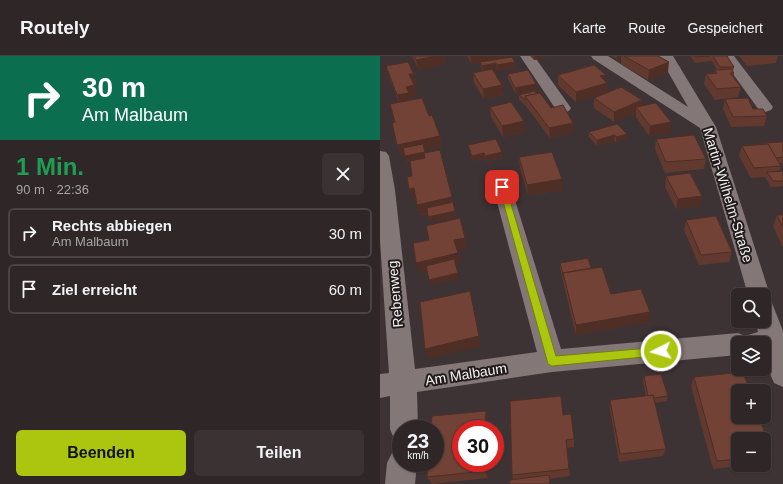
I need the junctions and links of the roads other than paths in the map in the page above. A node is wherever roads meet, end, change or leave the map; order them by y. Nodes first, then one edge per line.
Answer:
1 (527, 56) edge
2 (598, 56) edge
3 (666, 56) edge
4 (727, 56) edge
5 (765, 107) dead end
6 (563, 108) edge
7 (708, 127) junction
8 (380, 156) edge
9 (502, 187) dead end
10 (757, 288) edge
11 (731, 345) edge
12 (771, 345) edge
13 (552, 361) junction
14 (783, 375) edge
15 (391, 385) edge
16 (401, 420) edge
17 (401, 472) edge
18 (400, 484) edge

1 - 6 street
2 - 7 street
3 - 7 street, Martin-Wilhelm-Straße
4 - 5 street
7 - 10 street, Martin-Wilhelm-Straße
8 - 15 street, Rebenweg
9 - 13 street
11 - 13 street, Am Malbaum
12 - 14 street
13 - 15 street, Am Malbaum
15 - 16 street, Rebenweg
17 - 18 street

